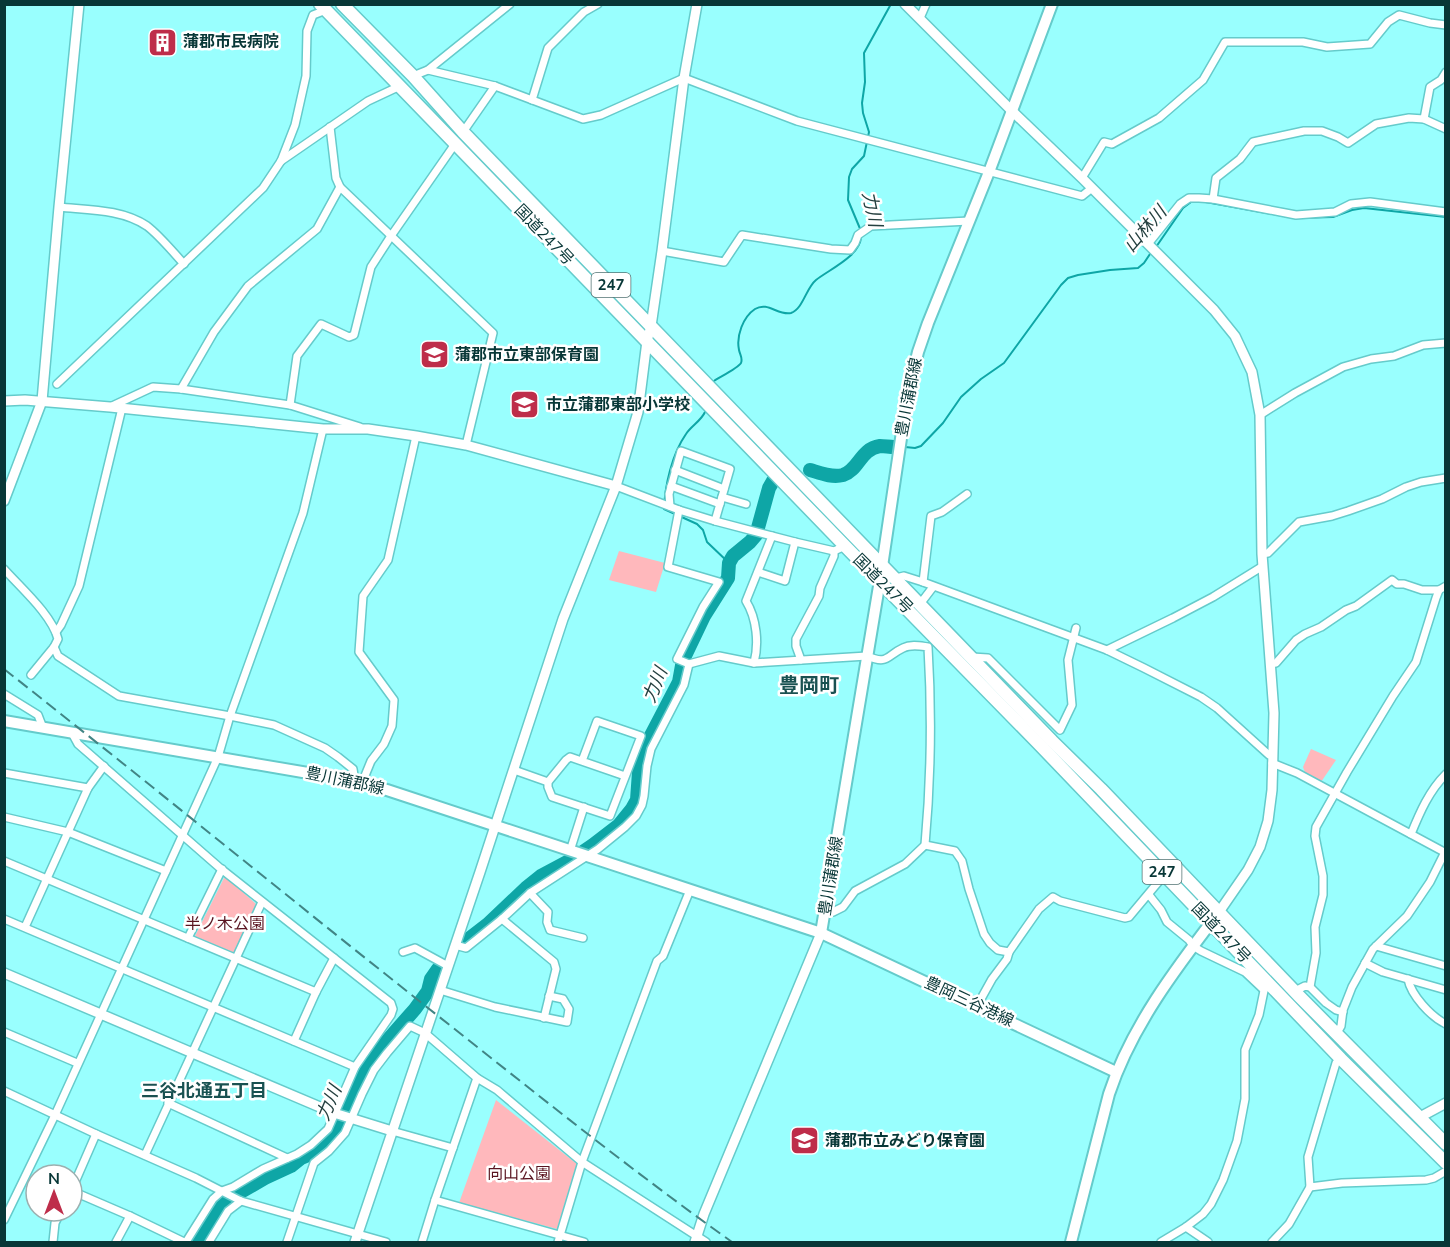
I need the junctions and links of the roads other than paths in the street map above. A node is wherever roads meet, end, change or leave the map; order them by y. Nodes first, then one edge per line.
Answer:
1 (79, 4) edge
2 (342, 4) edge
3 (510, 4) edge
4 (598, 4) edge
5 (697, 4) edge
6 (905, 4) edge
7 (926, 4) edge
8 (1052, 4) edge
9 (323, 7) edge
10 (920, 18) junction
11 (1446, 25) edge
12 (428, 70) junction
13 (1446, 72) edge
14 (413, 76) junction
15 (684, 78) junction
16 (400, 86) junction
17 (495, 86) junction
18 (532, 100) junction
19 (1011, 110) junction
20 (1424, 119) junction
21 (330, 127) junction
22 (1446, 129) edge
23 (463, 132) junction
24 (455, 144) junction
25 (282, 160) junction
26 (989, 172) junction
27 (1082, 177) junction
28 (340, 187) junction
29 (1092, 188) junction
30 (1213, 200) junction
31 (59, 207) junction
32 (1446, 212) edge
33 (969, 222) junction
34 (391, 236) junction
35 (1149, 245) junction
36 (662, 251) junction
37 (184, 264) junction
38 (651, 326) junction
39 (647, 341) junction
40 (1446, 343) edge
41 (57, 384) dead end
42 (181, 389) junction
43 (4, 401) edge
44 (42, 401) junction
45 (290, 405) junction
46 (110, 407) junction
47 (122, 408) junction
48 (1260, 415) junction
49 (322, 429) junction
50 (368, 429) junction
51 (416, 436) junction
52 (466, 445) junction
53 (675, 470) junction
54 (1446, 478) edge
55 (616, 486) junction
56 (671, 486) junction
57 (724, 489) junction
58 (967, 494) dead end
59 (4, 501) edge
60 (721, 501) junction
61 (746, 504) dead end
62 (666, 505) junction
63 (678, 514) junction
64 (715, 521) junction
65 (772, 536) junction
66 (795, 542) junction
67 (840, 548) junction
68 (1262, 554) junction
69 (881, 564) junction
70 (1263, 566) junction
71 (4, 569) edge
72 (758, 572) junction
73 (896, 578) junction
74 (880, 580) junction
75 (923, 582) junction
76 (933, 587) junction
77 (1442, 588) edge
78 (920, 604) junction
79 (1076, 628) dead end
80 (56, 632) junction
81 (1074, 638) junction
82 (54, 647) junction
83 (1107, 650) junction
84 (867, 656) junction
85 (971, 657) junction
86 (801, 660) junction
87 (685, 663) junction
88 (754, 663) junction
89 (1269, 664) junction
90 (31, 675) dead end
91 (4, 694) edge
92 (230, 716) junction
93 (4, 721) edge
94 (43, 728) junction
95 (72, 733) junction
96 (218, 757) junction
97 (1273, 759) junction
98 (582, 761) junction
99 (104, 766) junction
100 (514, 770) junction
101 (4, 773) edge
102 (1446, 774) edge
103 (626, 776) junction
104 (358, 782) junction
105 (549, 782) junction
106 (88, 788) junction
107 (1335, 794) junction
108 (584, 807) junction
109 (4, 817) edge
110 (495, 825) junction
111 (68, 832) junction
112 (183, 834) junction
113 (1411, 834) junction
114 (925, 845) junction
115 (1445, 852) edge
116 (579, 853) junction
117 (4, 861) edge
118 (222, 869) junction
119 (165, 871) junction
120 (1165, 874) junction
121 (46, 878) junction
122 (690, 890) junction
123 (530, 893) junction
124 (1149, 895) junction
125 (262, 902) junction
126 (1219, 912) junction
127 (826, 913) junction
128 (4, 919) edge
129 (143, 919) junction
130 (502, 919) junction
131 (1210, 923) junction
132 (25, 927) junction
133 (821, 933) junction
134 (188, 938) junction
135 (583, 938) dead end
136 (455, 945) junction
137 (1194, 946) junction
138 (1376, 946) junction
139 (403, 951) dead end
140 (1009, 952) junction
141 (334, 958) junction
142 (236, 959) junction
143 (1365, 963) junction
144 (448, 966) junction
145 (1446, 966) edge
146 (122, 969) junction
147 (4, 973) edge
148 (1408, 979) junction
149 (1265, 986) junction
150 (1310, 987) junction
151 (440, 990) junction
152 (1446, 990) edge
153 (1295, 991) junction
154 (316, 992) junction
155 (549, 996) junction
156 (977, 1005) junction
157 (214, 1008) junction
158 (1343, 1012) junction
159 (101, 1014) junction
160 (544, 1018) junction
161 (1446, 1024) edge
162 (4, 1032) edge
163 (425, 1033) junction
164 (1337, 1033) junction
165 (294, 1041) junction
166 (193, 1052) junction
167 (1341, 1059) junction
168 (77, 1063) junction
169 (355, 1067) junction
170 (1116, 1072) junction
171 (477, 1078) junction
172 (6, 1094) edge
173 (1446, 1103) edge
174 (168, 1104) junction
175 (334, 1113) junction
176 (55, 1115) junction
177 (1420, 1117) junction
178 (350, 1118) junction
179 (392, 1131) junction
180 (96, 1134) junction
181 (1446, 1144) edge
182 (453, 1148) junction
183 (145, 1155) junction
184 (287, 1158) junction
185 (582, 1162) junction
186 (84, 1163) edge
187 (1446, 1163) edge
188 (1446, 1171) edge
189 (1310, 1187) junction
190 (224, 1192) junction
191 (84, 1195) edge
192 (435, 1200) junction
193 (240, 1201) junction
194 (130, 1216) junction
195 (295, 1218) junction
196 (4, 1220) edge
197 (55, 1223) edge
198 (1186, 1227) junction
199 (356, 1238) edge
200 (559, 1239) edge
201 (696, 1239) edge
202 (53, 1242) edge
203 (116, 1242) edge
204 (185, 1242) edge
205 (209, 1242) edge
206 (287, 1242) edge
207 (386, 1242) edge
208 (422, 1242) edge
209 (584, 1242) edge
210 (706, 1242) edge
211 (1071, 1242) edge
212 (1161, 1242) edge
213 (1208, 1242) edge
214 (1272, 1242) edge

1 - 31 street
2 - 14 highway, 国道247号 / 247
3 - 12 street
4 - 18 street
5 - 15 street
6 - 10 street
7 - 10 street
8 - 19 main road, 豊川蒲郡線
9 - 16 highway, 国道247号 / 247
9 - 25 street
10 - 19 street
11 - 27 street
12 - 14 street
12 - 17 street
13 - 20 street
14 - 23 highway, 国道247号 / 247
15 - 18 street
15 - 26 street
15 - 36 street
16 - 21 street
16 - 24 highway, 国道247号 / 247
17 - 18 street
17 - 23 street
19 - 26 main road, 豊川蒲郡線
19 - 27 street
20 - 22 street
20 - 30 street
21 - 25 street
21 - 28 street
23 - 38 highway, 国道247号 / 247
24 - 34 street
24 - 39 highway, 国道247号 / 247
25 - 37 street
26 - 29 street
26 - 33 main road, 豊川蒲郡線
27 - 29 street
28 - 34 street
28 - 42 street
29 - 35 street
30 - 32 street
30 - 35 street
31 - 37 street
31 - 44 street
33 - 36 street
33 - 69 main road, 豊川蒲郡線
34 - 45 street
34 - 52 street
35 - 48 street
36 - 38 street
37 - 41 street
38 - 39 street
38 - 69 highway, 国道247号 / 247
39 - 55 street
39 - 67 highway, 国道247号 / 247
40 - 48 street
42 - 45 street
42 - 46 street
43 - 44 street
44 - 46 street
44 - 59 street
45 - 50 street
46 - 47 street
47 - 49 street
47 - 80 street
48 - 68 street
49 - 50 street
49 - 92 street
50 - 51 street
51 - 52 street
51 - 104 street
52 - 55 street
53 - 56 street
53 - 57 street
53 - 57 street
54 - 68 street
55 - 62 street
55 - 100 street
56 - 60 street
56 - 62 street
57 - 60 street
58 - 75 street
60 - 61 street
60 - 64 street
62 - 63 street
63 - 64 street
63 - 87 street
64 - 65 street
65 - 66 street
65 - 72 street
66 - 67 street
66 - 72 street
67 - 74 highway, 国道247号 / 247
67 - 86 street
68 - 70 street
69 - 73 highway, 国道247号 / 247
69 - 74 main road, 豊川蒲郡線
70 - 83 street
70 - 89 street
71 - 80 street
72 - 88 street
73 - 75 street
73 - 78 highway, 国道247号 / 247
74 - 84 main road, 豊川蒲郡線
74 - 120 highway, 国道247号 / 247
75 - 76 street
76 - 78 street
76 - 81 street
77 - 89 street
77 - 107 street
78 - 85 highway, 国道247号 / 247
79 - 81 street
80 - 82 street
81 - 83 street
81 - 85 street
82 - 90 street
82 - 92 street
83 - 97 street
84 - 86 street
84 - 114 street
84 - 127 main road, 豊川蒲郡線
85 - 126 highway, 国道247号 / 247
86 - 88 street
87 - 88 street
87 - 116 street
89 - 97 street
91 - 94 street
92 - 96 street
92 - 104 street
93 - 94 main road, 豊川蒲郡線
94 - 95 main road, 豊川蒲郡線
95 - 96 main road, 豊川蒲郡線
95 - 99 street
96 - 104 main road, 豊川蒲郡線
96 - 112 street
97 - 107 street
97 - 126 street
98 - 103 street
98 - 103 street
98 - 105 street
99 - 106 street
99 - 112 street
100 - 105 street
100 - 110 street
101 - 106 street
102 - 113 street
103 - 108 street
104 - 110 main road, 豊川蒲郡線
105 - 108 street
106 - 111 street
107 - 113 street
107 - 150 street
108 - 116 street
109 - 111 street
110 - 116 main road, 豊川蒲郡線
110 - 136 street
111 - 119 street
111 - 121 street
112 - 118 street
112 - 119 street
113 - 115 street
114 - 127 street
114 - 140 street
115 - 138 street
116 - 122 main road, 豊川蒲郡線
116 - 123 street
117 - 121 street
118 - 125 street
118 - 134 street
119 - 129 street
120 - 124 street
120 - 131 highway, 国道247号 / 247
121 - 129 street
121 - 132 street
122 - 133 main road, 豊川蒲郡線
122 - 185 street
123 - 130 street
123 - 135 street
124 - 137 street
124 - 140 street
125 - 141 street
125 - 142 street
126 - 131 main road
126 - 153 highway, 国道247号 / 247
127 - 133 main road, 豊川蒲郡線
128 - 132 street
129 - 134 street
129 - 146 street
130 - 136 street
130 - 155 street
131 - 137 main road
131 - 149 highway, 国道247号 / 247
132 - 146 street
133 - 156 main road, 豊岡三谷港線
133 - 201 street
134 - 142 street
136 - 144 street
137 - 149 street
137 - 170 main road
138 - 143 street
138 - 145 street
139 - 144 street
140 - 156 street
141 - 154 street
141 - 169 street
142 - 154 street
142 - 157 street
143 - 148 street
143 - 158 street
144 - 151 street
146 - 157 street
146 - 159 street
147 - 159 street
148 - 152 street
148 - 161 street
149 - 167 highway, 国道247号 / 247
149 - 198 street
150 - 153 street
150 - 158 street
151 - 160 street
151 - 163 street
153 - 164 highway, 国道247号 / 247
154 - 165 street
155 - 160 street
155 - 160 street
156 - 170 main road, 豊岡三谷港線
157 - 165 street
157 - 166 street
158 - 164 street
159 - 166 street
159 - 168 street
162 - 168 street
163 - 171 street
163 - 178 street
163 - 179 street
164 - 177 highway, 国道247号 / 247
165 - 169 street
166 - 174 street
166 - 175 street
167 - 187 highway, 国道247号 / 247
167 - 189 street
168 - 176 street
169 - 175 street
170 - 211 main road
171 - 182 street
171 - 185 street
172 - 176 street
173 - 177 street
174 - 183 street
174 - 184 street
175 - 178 street
175 - 184 street
176 - 180 street
176 - 196 street
177 - 181 highway, 国道247号 / 247
178 - 179 street
178 - 195 street
179 - 182 street
179 - 199 street
180 - 183 street
180 - 186 street
182 - 192 street
183 - 190 street
184 - 190 street
185 - 200 street
185 - 201 street
188 - 189 street
189 - 214 street
190 - 193 street
190 - 204 street
191 - 194 street
192 - 200 street
192 - 208 street
193 - 195 street
193 - 205 street
194 - 203 street
194 - 204 street
195 - 199 street
195 - 206 street
197 - 202 street
198 - 212 street
198 - 213 street
199 - 207 street
200 - 209 street
201 - 210 street

